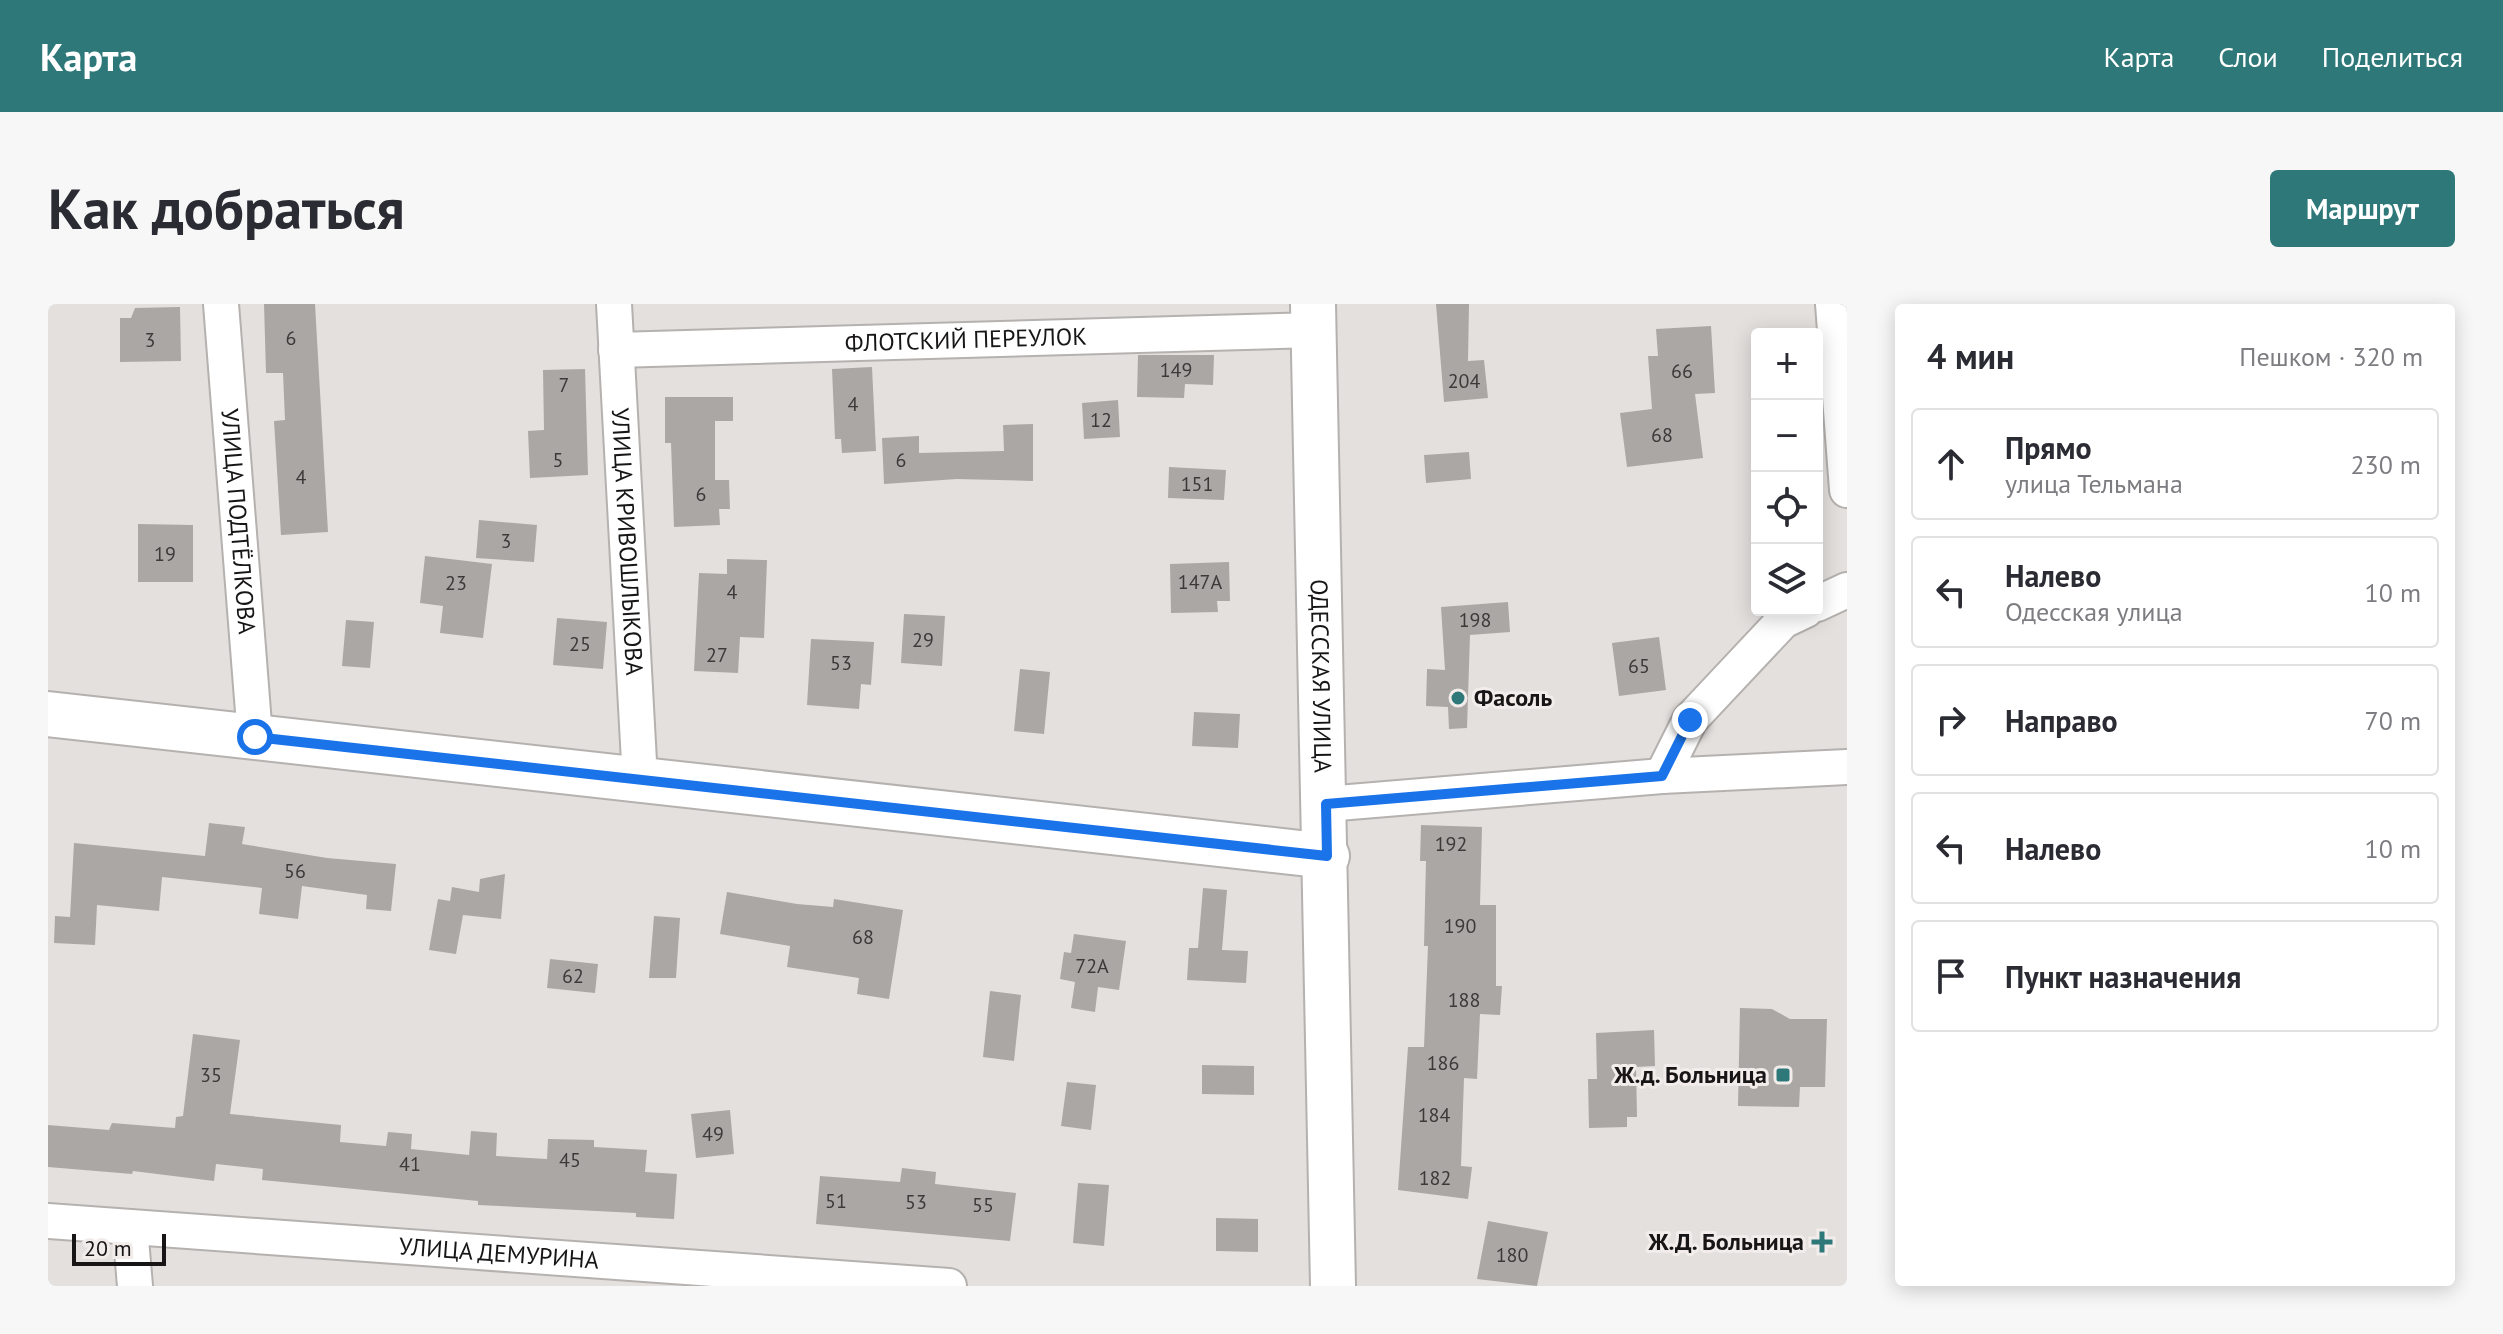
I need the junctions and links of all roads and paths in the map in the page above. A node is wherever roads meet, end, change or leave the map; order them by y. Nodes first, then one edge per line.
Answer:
1 (221, 304) edge
2 (614, 304) edge
3 (1833, 304) edge
4 (1314, 317) edge
5 (616, 350) junction
6 (1847, 490) edge
7 (1847, 590) edge
8 (1823, 601) edge
9 (1793, 616) edge
10 (48, 714) edge
11 (255, 737) junction
12 (1847, 767) edge
13 (1662, 776) junction
14 (640, 780) junction
15 (1326, 804) junction
16 (1327, 856) junction
17 (48, 1221) edge
18 (130, 1227) junction
19 (527, 1271) edge
20 (910, 1285) edge
21 (135, 1286) edge
22 (949, 1286) edge
23 (1333, 1286) edge

1 - 11 street, УЛИЦА ПОДТЁЛКОВА
2 - 5 street, УЛИЦА КРИВОШЛЫКОВА
3 - 6 street
4 - 5 street, ФЛОТСКИЙ ПЕРЕУЛОК
4 - 15 main road, ОДЕССКАЯ УЛИЦА
5 - 14 street, УЛИЦА КРИВОШЛЫКОВА
7 - 8 street
9 - 13 street
10 - 11 main road
11 - 14 main road
12 - 13 street
13 - 15 street
14 - 16 main road
15 - 16 main road, ОДЕССКАЯ УЛИЦА
16 - 23 main road, ОДЕССКАЯ УЛИЦА
17 - 18 street, УЛИЦА ДЕМУРИНА
18 - 19 street, УЛИЦА ДЕМУРИНА
18 - 21 street
19 - 20 street, УЛИЦА ДЕМУРИНА
20 - 22 street, УЛИЦА ДЕМУРИНА

